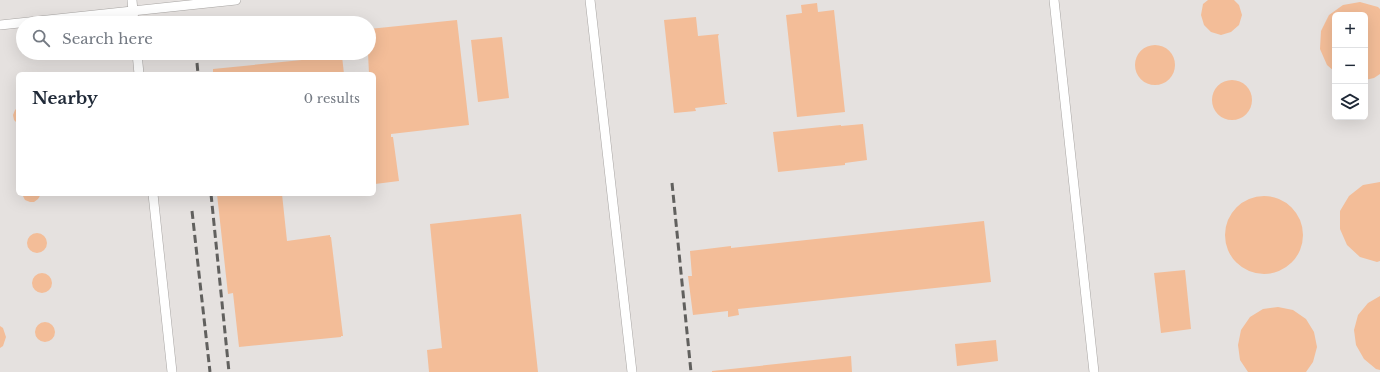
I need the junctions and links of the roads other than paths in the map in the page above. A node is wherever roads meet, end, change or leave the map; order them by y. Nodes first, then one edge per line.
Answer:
1 (132, 0) edge
2 (236, 0) edge
3 (590, 0) edge
4 (1054, 0) edge
5 (132, 11) junction
6 (85, 16) edge
7 (133, 16) edge
8 (16, 23) edge
9 (0, 25) edge
10 (138, 60) edge
11 (139, 72) edge
12 (153, 196) edge
13 (172, 372) edge
14 (632, 372) edge
15 (1094, 372) edge

1 - 5 lane
2 - 5 lane
3 - 14 lane
4 - 15 lane
5 - 6 lane
5 - 7 lane
8 - 9 lane
10 - 11 lane
12 - 13 lane

